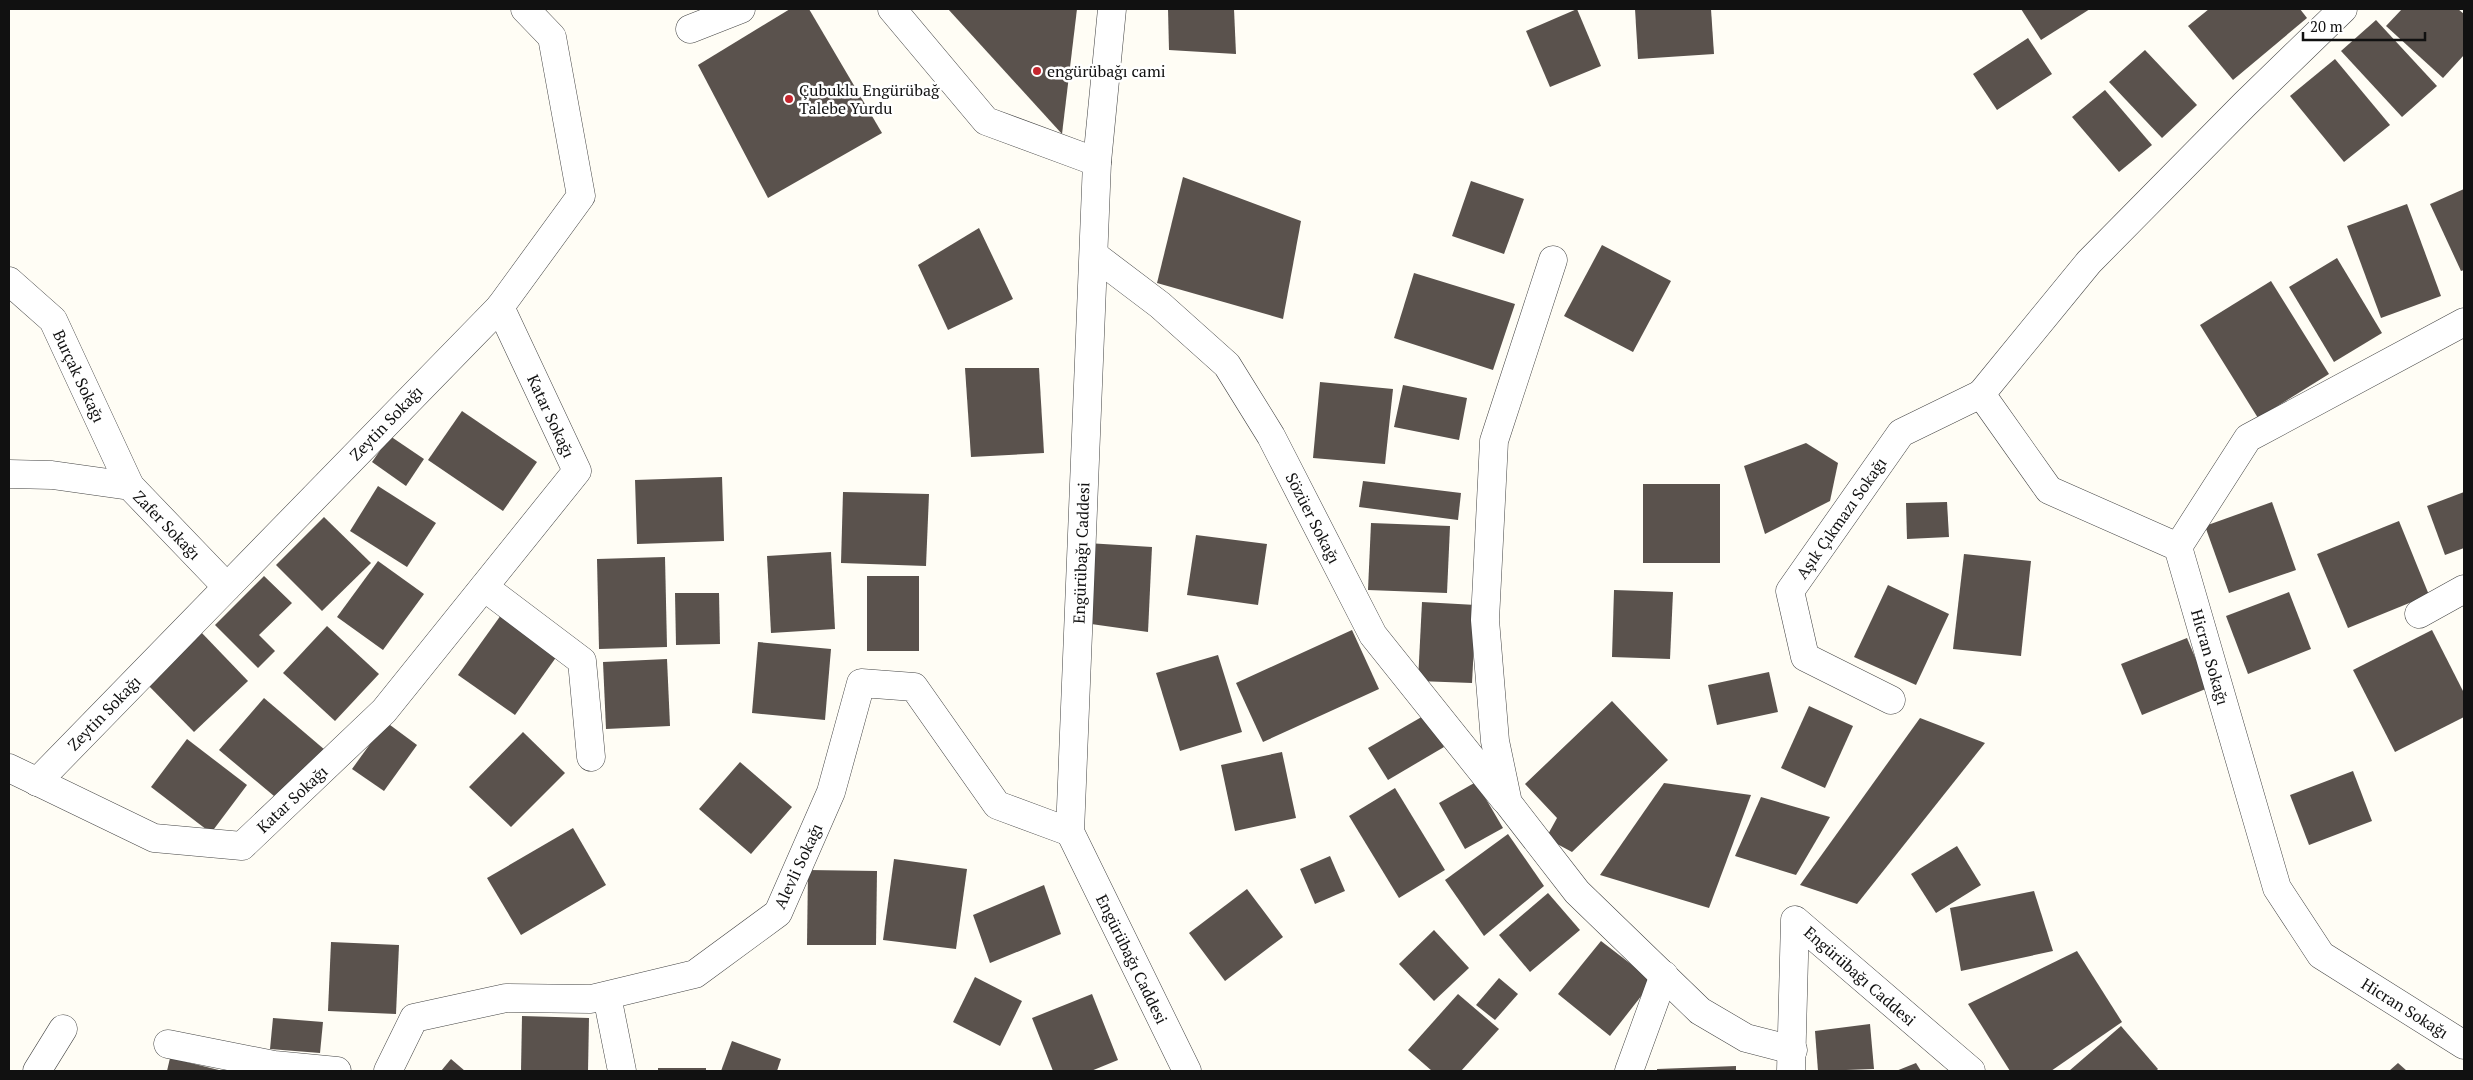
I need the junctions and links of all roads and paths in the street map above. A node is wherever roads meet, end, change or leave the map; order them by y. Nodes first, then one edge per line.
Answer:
1 (524, 9) edge
2 (741, 9) edge
3 (892, 9) edge
4 (1112, 9) edge
5 (2344, 9) edge
6 (690, 29) dead end
7 (1097, 162) junction
8 (1094, 255) junction
9 (1553, 260) dead end
10 (9, 281) edge
11 (500, 307) junction
12 (2464, 322) edge
13 (1981, 394) junction
14 (9, 474) edge
15 (130, 486) junction
16 (2178, 547) junction
17 (227, 587) junction
18 (484, 587) junction
19 (2464, 588) edge
20 (2419, 614) dead end
21 (1891, 700) dead end
22 (591, 757) dead end
23 (9, 768) edge
24 (37, 782) junction
25 (1508, 803) junction
26 (1070, 832) junction
27 (1664, 975) junction
28 (607, 996) junction
29 (63, 1029) dead end
30 (168, 1044) dead end
31 (2464, 1045) edge
32 (1792, 1061) edge
33 (37, 1071) edge
34 (337, 1071) edge
35 (388, 1071) edge
36 (622, 1071) edge
37 (1187, 1071) edge
38 (1629, 1071) edge
39 (1971, 1071) edge

1 - 11 street, Zeytin Sokağı
2 - 6 street
3 - 7 street
4 - 7 street, Engürübağı Caddesi
5 - 13 street
7 - 8 street, Engürübağı Caddesi
8 - 25 street, Sözüer Sokağı
8 - 26 street, Engürübağı Caddesi
9 - 25 street
10 - 15 street, Burçak Sokağı
11 - 17 street, Zeytin Sokağı
11 - 18 street, Katar Sokağı
12 - 16 street
13 - 16 street
13 - 21 street, Aşık Çıkmazı Sokağı
14 - 15 street, Zafer Sokağı
15 - 17 street, Zafer Sokağı
16 - 31 street, Hicran Sokağı
17 - 24 street, Zeytin Sokağı
18 - 22 street
18 - 24 street, Katar Sokağı
19 - 20 street
23 - 24 street, Katar Sokağı
25 - 27 street, Sözüer Sokağı
26 - 28 street, Alevli Sokağı
26 - 37 street, Engürübağı Caddesi
27 - 32 street, Sözüer Sokağı
27 - 38 street
28 - 35 street, Alevli Sokağı
28 - 36 street
29 - 33 street
30 - 34 street
32 - 39 street, Engürübağı Caddesi

